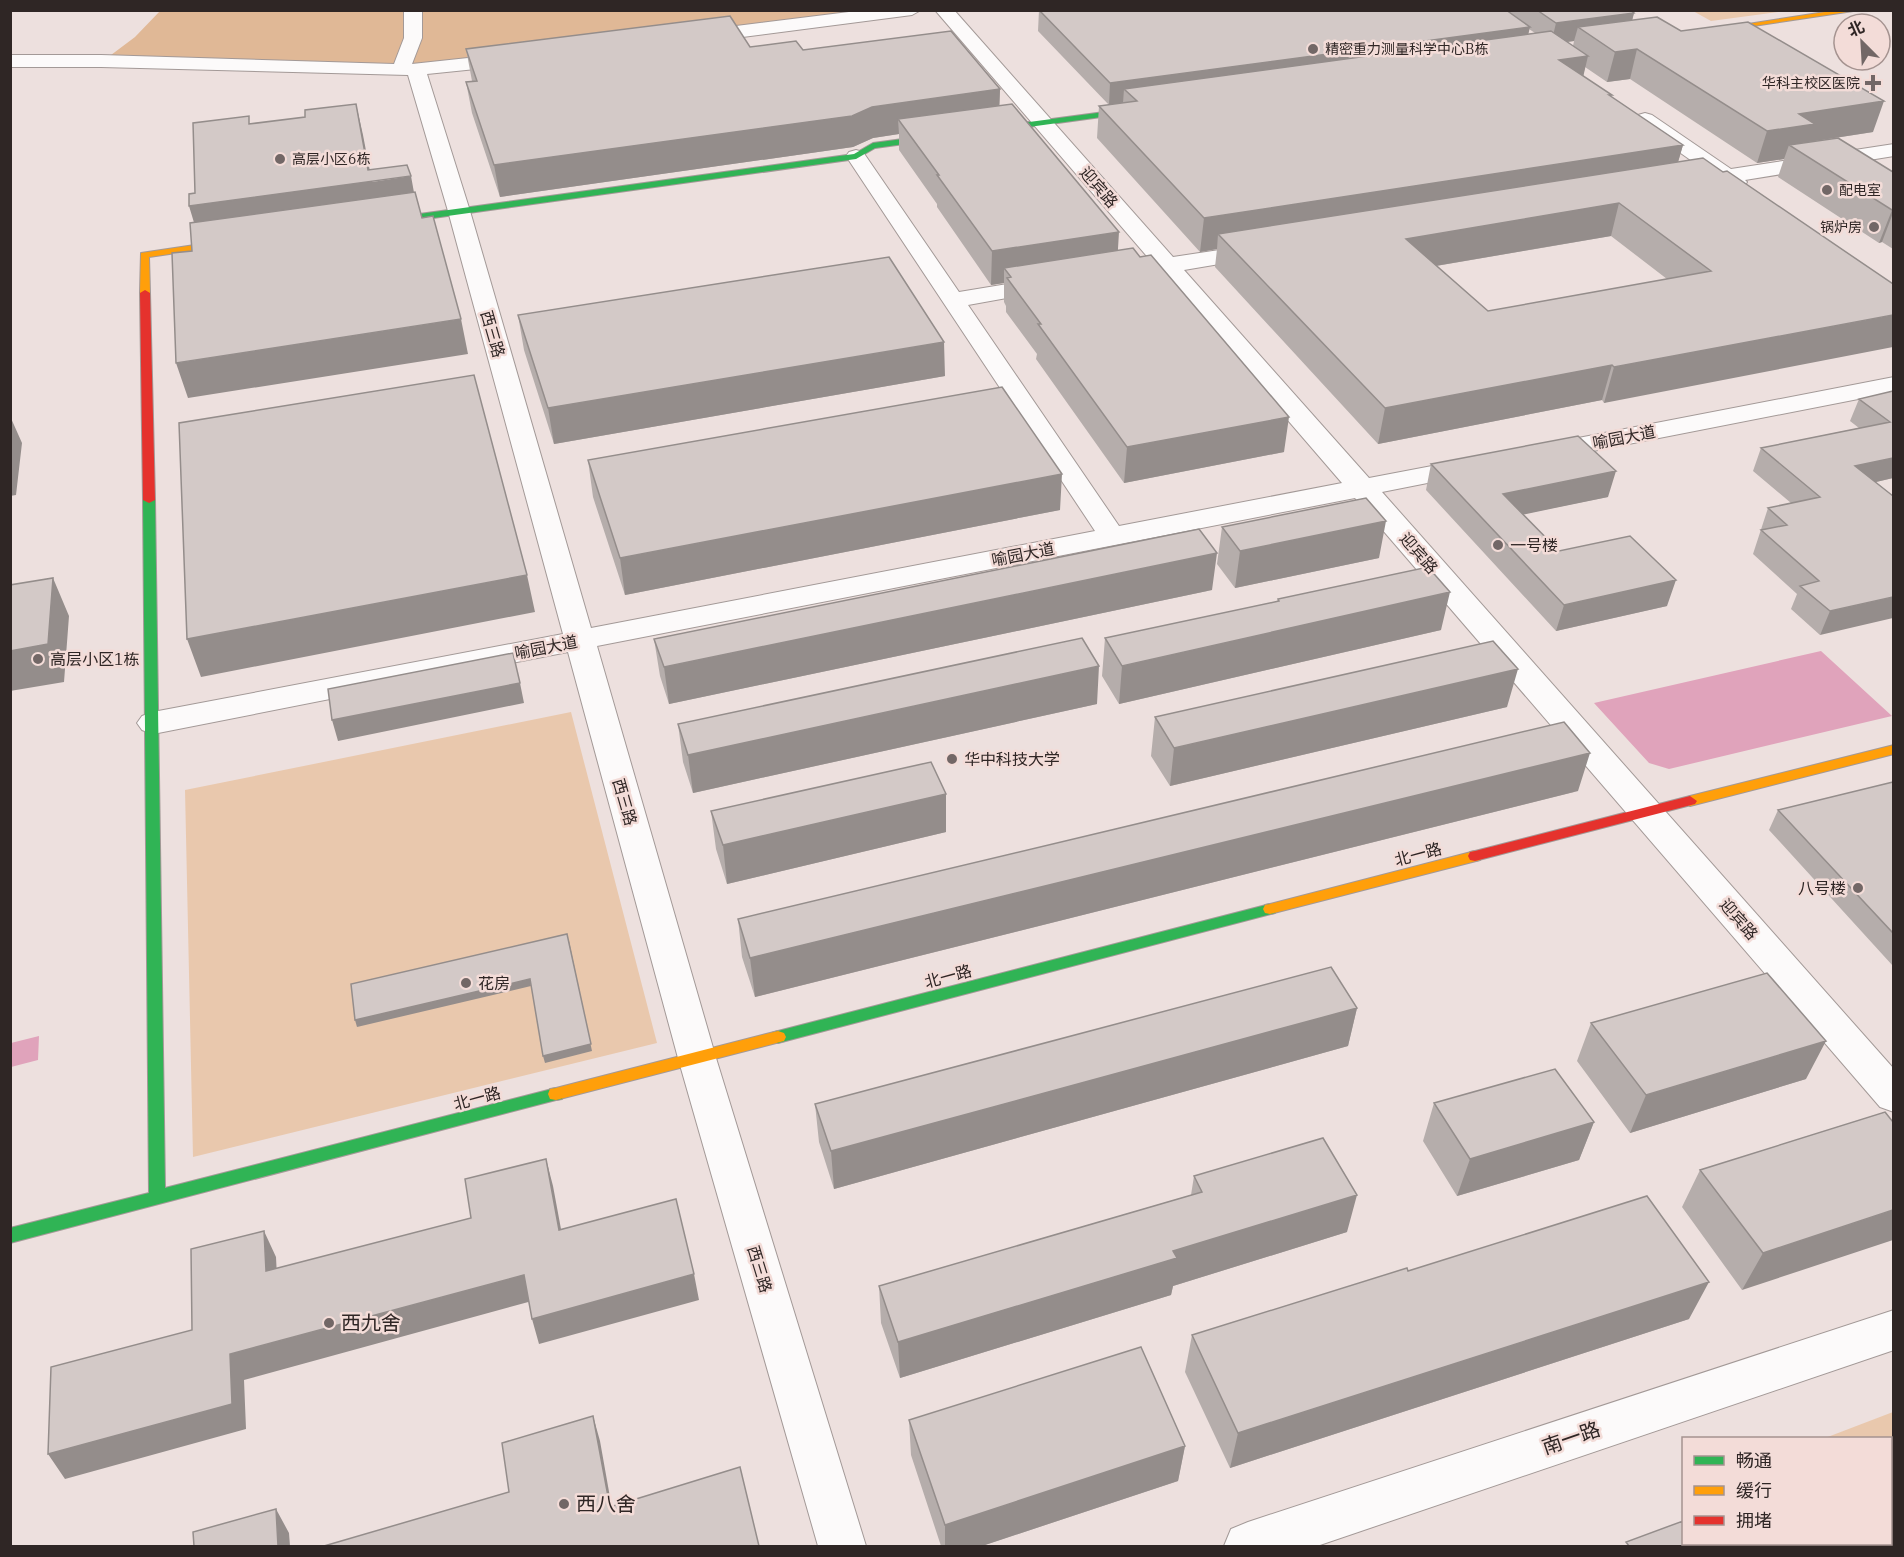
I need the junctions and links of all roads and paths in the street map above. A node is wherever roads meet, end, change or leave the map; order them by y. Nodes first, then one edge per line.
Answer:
1 (414, 10) edge
2 (912, 10) edge
3 (944, 10) edge
4 (1857, 10) edge
5 (1694, 33) edge
6 (681, 38) edge
7 (530, 57) edge
8 (10, 61) edge
9 (409, 70) junction
10 (1160, 106) edge
11 (1633, 111) edge
12 (1042, 123) junction
13 (1893, 150) edge
14 (856, 156) junction
15 (1728, 176) junction
16 (1670, 185) edge
17 (1757, 196) edge
18 (459, 211) junction
19 (365, 224) edge
20 (249, 240) edge
21 (1284, 247) edge
22 (1168, 265) junction
23 (1134, 271) edge
24 (1066, 282) edge
25 (953, 300) junction
26 (1893, 384) edge
27 (1362, 488) junction
28 (1112, 536) junction
29 (579, 640) junction
30 (153, 723) junction
31 (1893, 749) edge
32 (1645, 812) junction
33 (697, 1058) junction
34 (1893, 1096) edge
35 (157, 1198) junction
36 (10, 1236) edge
37 (1893, 1330) edge
38 (842, 1546) edge
39 (1248, 1546) edge

1 - 9 street
2 - 6 street
3 - 12 street, 迎宾路
4 - 5 street
7 - 9 street
8 - 9 street
9 - 18 street, 西三路
10 - 12 street
11 - 15 street
12 - 14 street
12 - 22 street, 迎宾路
13 - 15 street
14 - 18 street
14 - 25 street
15 - 16 street
15 - 17 street
18 - 19 street
18 - 29 street, 西三路
20 - 30 street
21 - 22 street
22 - 23 street
22 - 27 street, 迎宾路
24 - 25 street
25 - 28 street
26 - 27 street, 喻园大道
27 - 28 street, 喻园大道
27 - 32 street, 迎宾路
28 - 29 street, 喻园大道
29 - 30 street, 喻园大道
29 - 33 street, 西三路
30 - 35 street
31 - 32 street, 北一路
32 - 33 street, 北一路
32 - 34 street, 迎宾路
33 - 35 street, 北一路
33 - 38 street, 西三路
35 - 36 street, 北一路
37 - 39 street, 南一路

